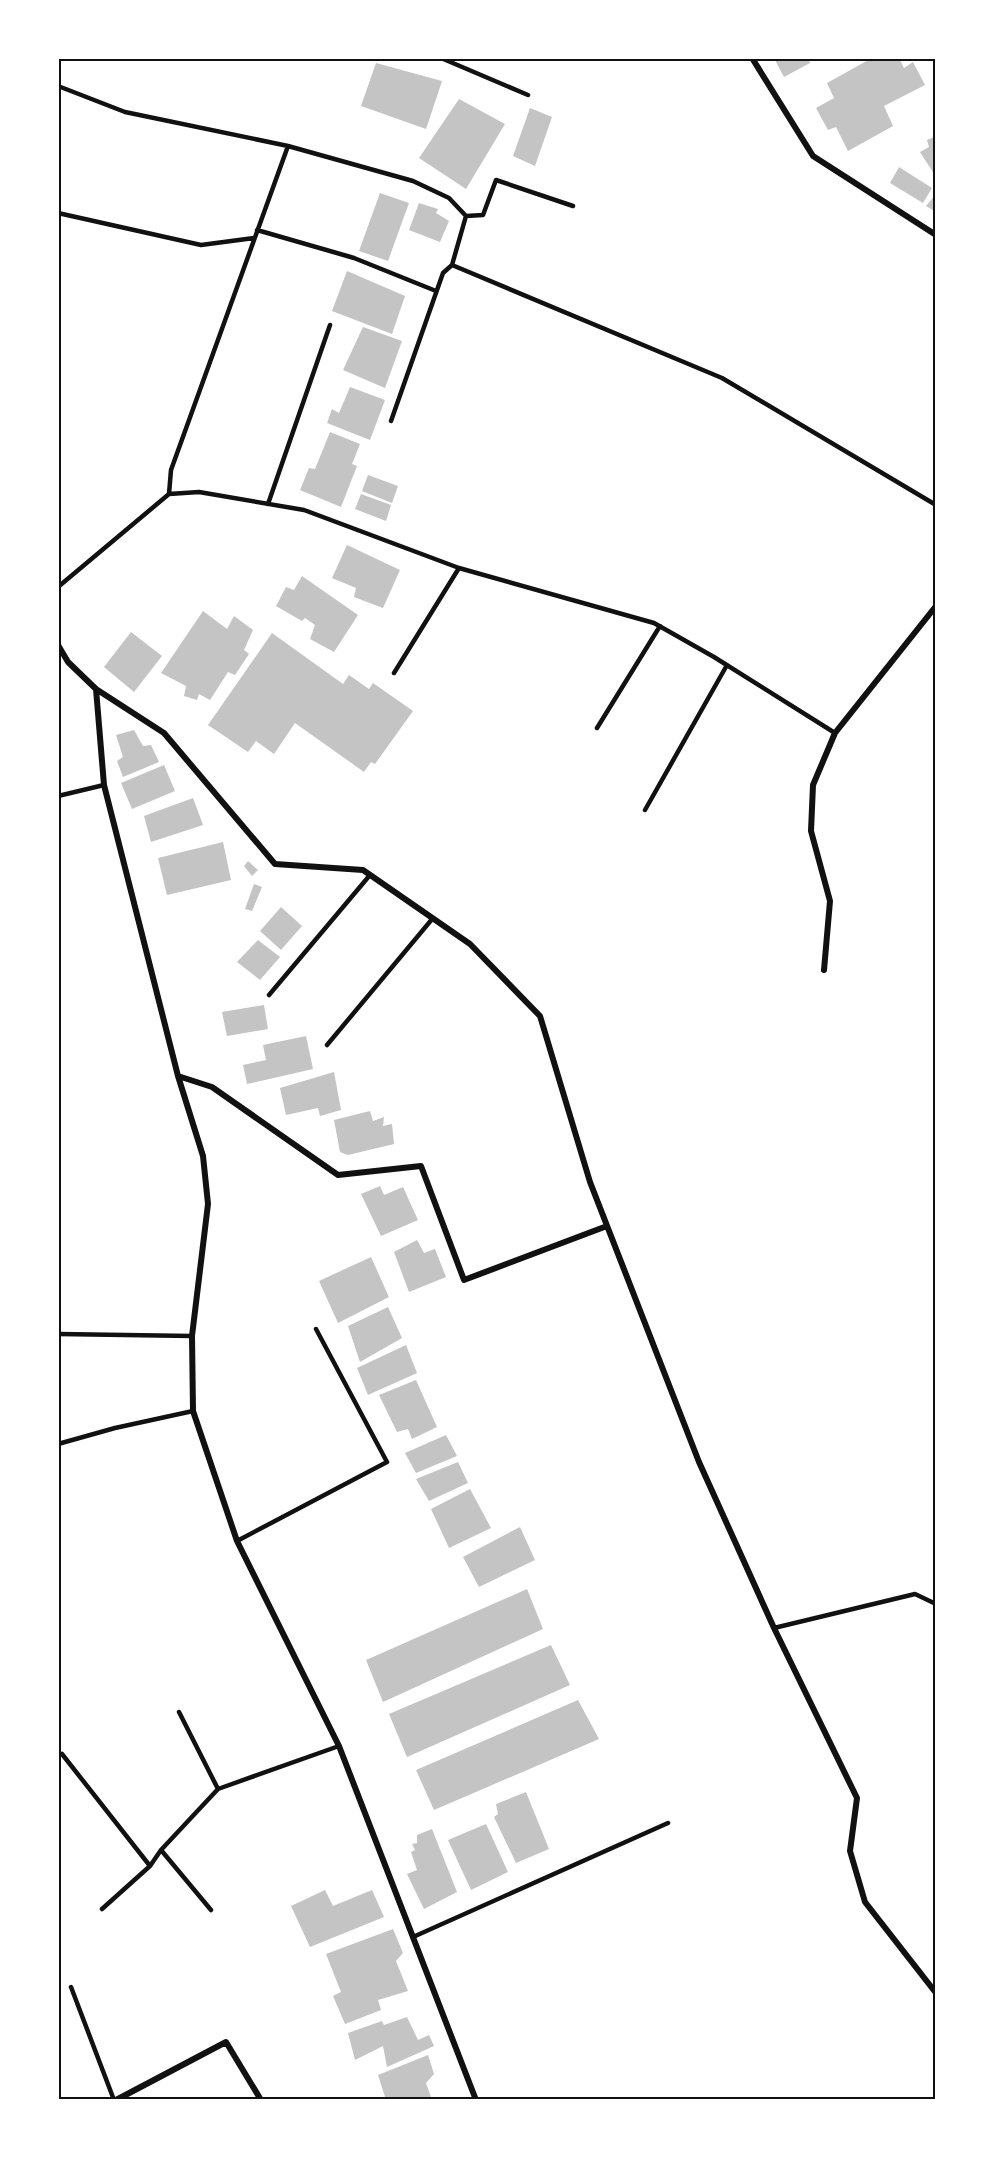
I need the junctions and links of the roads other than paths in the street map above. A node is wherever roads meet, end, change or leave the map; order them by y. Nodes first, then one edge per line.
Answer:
1 (441, 58) edge
2 (752, 58) edge
3 (58, 86) edge
4 (528, 95) dead end
5 (288, 146) junction
6 (573, 206) dead end
7 (58, 213) edge
8 (466, 216) junction
9 (257, 230) junction
10 (936, 235) edge
11 (254, 238) junction
12 (452, 265) junction
13 (436, 291) junction
14 (330, 325) dead end
15 (391, 421) dead end
16 (169, 494) junction
17 (268, 504) junction
18 (936, 504) edge
19 (459, 568) junction
20 (58, 587) edge
21 (936, 606) edge
22 (660, 626) junction
23 (58, 645) edge
24 (727, 665) junction
25 (394, 674) dead end
26 (96, 689) junction
27 (597, 728) dead end
28 (835, 733) junction
29 (104, 785) junction
30 (58, 796) edge
31 (645, 810) dead end
32 (370, 875) junction
33 (433, 918) junction
34 (824, 970) dead end
35 (269, 995) dead end
36 (327, 1045) dead end
37 (178, 1077) junction
38 (607, 1226) junction
39 (316, 1329) dead end
40 (58, 1334) edge
41 (192, 1336) junction
42 (194, 1411) junction
43 (58, 1444) edge
44 (237, 1541) junction
45 (936, 1604) edge
46 (774, 1628) junction
47 (179, 1712) dead end
48 (339, 1746) junction
49 (62, 1754) dead end
50 (218, 1789) junction
51 (668, 1823) dead end
52 (161, 1850) junction
53 (150, 1866) junction
54 (102, 1909) dead end
55 (211, 1910) dead end
56 (413, 1937) junction
57 (71, 1987) dead end
58 (936, 1993) edge
59 (115, 2100) edge
60 (261, 2100) edge
61 (476, 2100) edge

1 - 4 lane
2 - 10 street
3 - 5 lane
5 - 8 lane
5 - 9 lane
6 - 8 lane
7 - 11 lane
8 - 12 lane
9 - 11 lane
9 - 13 lane
11 - 16 lane
12 - 13 lane
12 - 18 lane
13 - 15 lane
14 - 17 lane
16 - 17 lane
16 - 20 lane
17 - 19 lane
19 - 22 lane
19 - 25 lane
21 - 28 street
22 - 24 lane
22 - 27 lane
23 - 26 street
24 - 28 lane
24 - 31 lane
26 - 29 street
26 - 32 street
28 - 34 street
29 - 30 lane
29 - 37 street
32 - 33 street
32 - 35 lane
33 - 36 lane
33 - 38 street
37 - 38 street
37 - 41 street
38 - 46 street
39 - 44 lane
40 - 41 lane
41 - 42 street
42 - 43 lane
42 - 44 street
44 - 48 street
45 - 46 lane
46 - 58 street
47 - 50 lane
48 - 50 lane
48 - 56 street
49 - 53 lane
50 - 52 lane
51 - 56 lane
52 - 53 lane
52 - 55 lane
53 - 54 lane
56 - 61 street
57 - 59 lane
59 - 60 street

